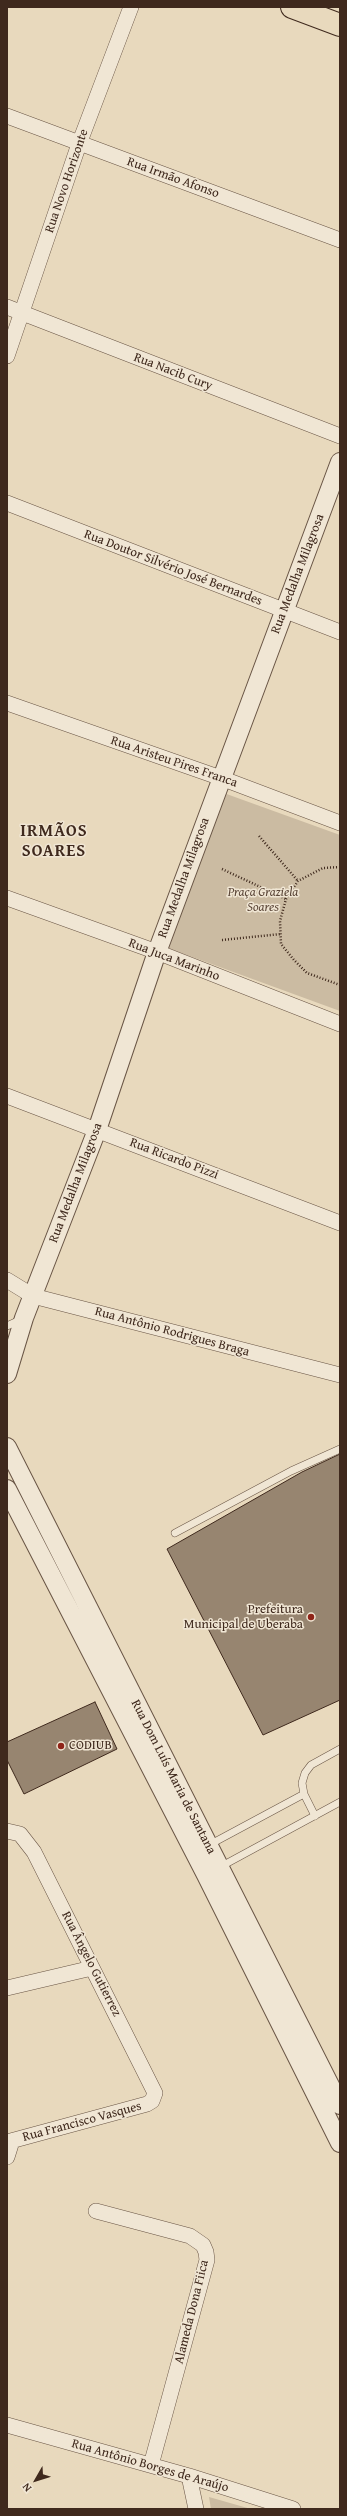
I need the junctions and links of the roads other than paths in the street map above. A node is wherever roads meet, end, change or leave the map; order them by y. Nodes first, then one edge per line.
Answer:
1 (131, 7) edge
2 (292, 7) edge
3 (340, 25) edge
4 (7, 116) edge
5 (79, 144) junction
6 (340, 240) edge
7 (7, 307) edge
8 (22, 313) junction
9 (7, 356) edge
10 (340, 436) edge
11 (340, 462) edge
12 (7, 503) edge
13 (284, 611) junction
14 (340, 632) edge
15 (7, 704) edge
16 (220, 778) junction
17 (340, 823) edge
18 (7, 898) edge
19 (157, 952) junction
20 (340, 1024) edge
21 (7, 1096) edge
22 (97, 1130) junction
23 (340, 1222) edge
24 (7, 1280) edge
25 (33, 1296) junction
26 (24, 1318) junction
27 (7, 1326) edge
28 (7, 1374) edge
29 (340, 1375) edge
30 (7, 1447) edge
31 (340, 1449) edge
32 (7, 1489) edge
33 (175, 1533) dead end
34 (340, 1749) edge
35 (304, 1794) junction
36 (340, 1802) edge
37 (315, 1816) junction
38 (14, 1832) edge
39 (201, 1849) junction
40 (212, 1871) junction
41 (92, 1968) junction
42 (7, 1988) edge
43 (154, 2097) joint
44 (340, 2105) edge
45 (9, 2142) edge
46 (340, 2143) edge
47 (7, 2157) edge
48 (96, 2211) dead end
49 (7, 2425) edge
50 (151, 2465) junction
51 (189, 2476) junction
52 (196, 2509) edge
53 (293, 2509) edge

1 - 5 street, Rua Novo Horizonte
2 - 3 main road
4 - 5 street, Rua Irmão Afonso
5 - 6 street, Rua Irmão Afonso
5 - 8 street, Rua Novo Horizonte
7 - 8 street, Rua Nacib Cury
8 - 9 street, Rua Novo Horizonte
8 - 10 street, Rua Nacib Cury
11 - 13 street, Rua Medalha Milagrosa
12 - 13 street, Rua Doutor Silvério José Bernardes
13 - 14 street, Rua Doutor Silvério José Bernardes
13 - 16 street, Rua Medalha Milagrosa
15 - 16 street, Rua Aristeu Pires Franca
16 - 17 street, Rua Aristeu Pires Franca
16 - 19 street, Rua Medalha Milagrosa
18 - 19 street, Rua Juca Marinho
19 - 20 street, Rua Juca Marinho
19 - 22 street, Rua Medalha Milagrosa
21 - 22 street, Rua Ricardo Pizzi
22 - 23 street, Rua Ricardo Pizzi
22 - 25 street, Rua Medalha Milagrosa
24 - 25 street, Rua Antônio Rodrigues Braga
25 - 26 street, Rua Medalha Milagrosa
25 - 29 street, Rua Antônio Rodrigues Braga
26 - 27 lane
26 - 28 street, Rua Medalha Milagrosa
30 - 39 street, Rua Dom Luís Maria de Santana
31 - 33 lane
32 - 39 street, Rua Dom Luís Maria de Santana
34 - 35 lane
35 - 37 lane
35 - 39 lane
36 - 37 lane
37 - 40 lane
38 - 41 street, Rua Ângelo Gutierrez
39 - 40 street, Rua Dom Luís Maria de Santana
40 - 44 street, Rua Dom Luís Maria de Santana
40 - 46 street, Rua Dom Luís Maria de Santana
41 - 42 street
41 - 43 street, Rua Ângelo Gutierrez
43 - 45 street, Rua Francisco Vasques
45 - 47 street
48 - 50 street, Alameda Dona Fiica
49 - 50 street, Rua Antônio Borges de Araújo
50 - 51 street, Rua Antônio Borges de Araújo
51 - 52 street
51 - 53 street, Rua Antônio Borges de Araújo

